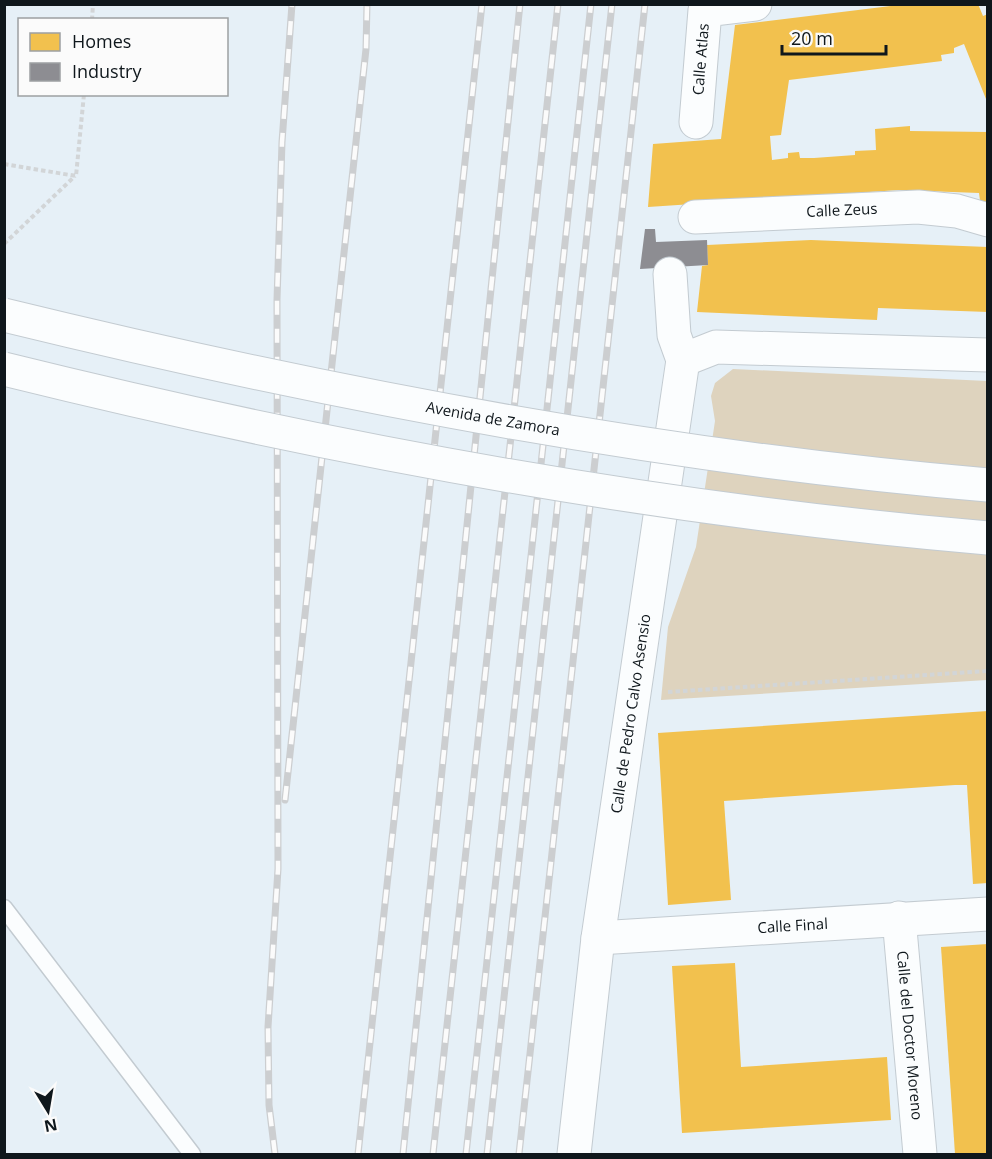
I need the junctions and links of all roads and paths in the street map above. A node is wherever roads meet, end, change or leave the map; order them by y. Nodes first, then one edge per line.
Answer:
1 (755, 4) edge
2 (84, 96) edge
3 (696, 122) dead end
4 (4, 164) edge
5 (76, 176) junction
6 (695, 217) dead end
7 (987, 220) edge
8 (4, 244) edge
9 (670, 274) dead end
10 (4, 315) edge
11 (987, 355) edge
12 (683, 360) junction
13 (4, 369) edge
14 (987, 485) edge
15 (987, 538) edge
16 (987, 671) edge
17 (634, 694) junction
18 (4, 908) edge
19 (987, 914) edge
20 (899, 918) junction
21 (598, 938) junction
22 (192, 1155) edge
23 (574, 1155) edge
24 (920, 1155) edge

1 - 3 main road, Calle Atlas
2 - 5 path
4 - 5 path
5 - 8 path
6 - 7 main road, Calle Zeus
9 - 12 main road, Calle de Pedro Calvo Asensio
10 - 14 main road, Avenida de Zamora, bridge
11 - 12 main road
12 - 17 main road, Calle de Pedro Calvo Asensio
13 - 15 main road, bridge
16 - 17 path
17 - 21 main road, Calle de Pedro Calvo Asensio
18 - 22 lane
19 - 20 main road, Calle Final
20 - 21 main road, Calle Final
20 - 24 main road, Calle del Doctor Moreno
21 - 23 main road, Calle de Pedro Calvo Asensio

